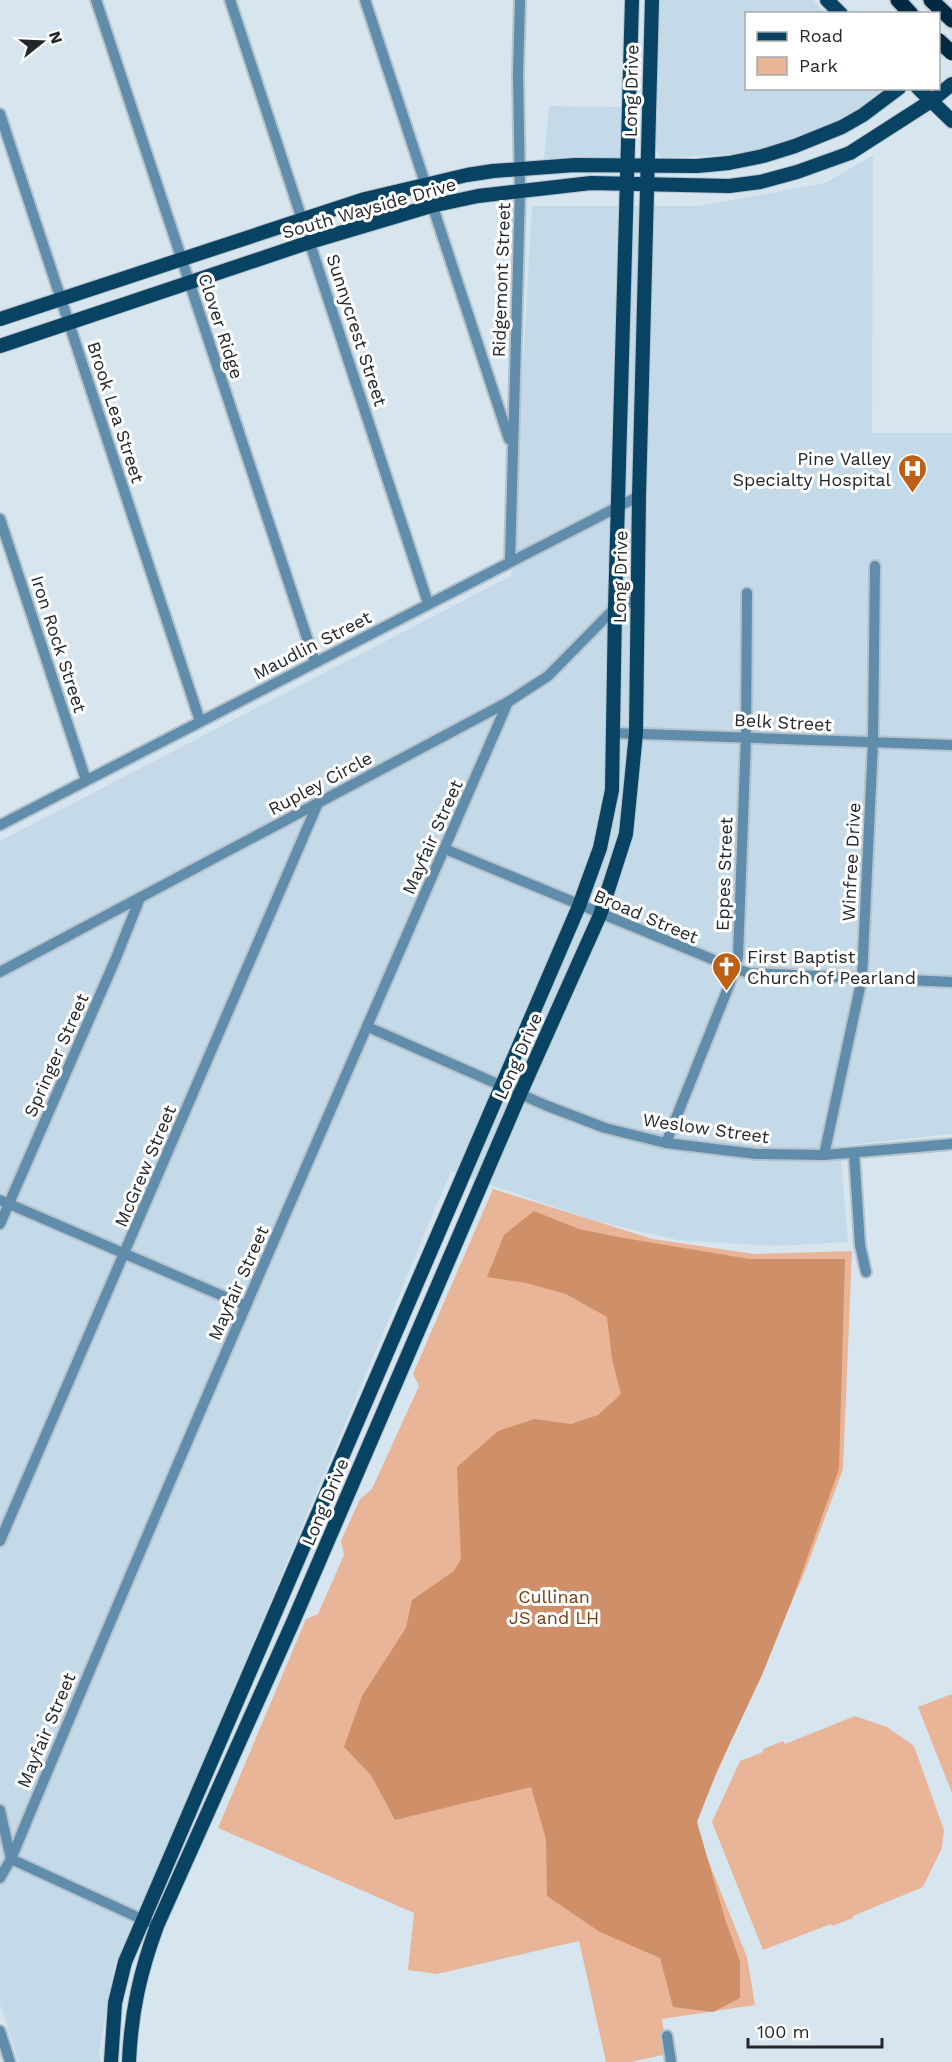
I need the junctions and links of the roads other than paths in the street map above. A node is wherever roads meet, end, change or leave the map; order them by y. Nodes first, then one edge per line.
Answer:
1 (96, 0) edge
2 (231, 0) edge
3 (365, 0) edge
4 (520, 0) edge
5 (632, 0) edge
6 (652, 0) edge
7 (827, 0) edge
8 (898, 0) edge
9 (931, 0) edge
10 (839, 12) edge
11 (909, 12) edge
12 (948, 16) edge
13 (940, 41) edge
14 (952, 46) edge
15 (952, 53) edge
16 (940, 56) edge
17 (630, 58) junction
18 (650, 59) junction
19 (952, 84) edge
20 (896, 90) edge
21 (920, 90) edge
22 (931, 101) junction
23 (0, 114) edge
24 (952, 121) edge
25 (795, 146) junction
26 (648, 165) junction
27 (628, 166) junction
28 (518, 169) junction
29 (797, 172) junction
30 (425, 185) junction
31 (627, 185) junction
32 (647, 185) junction
33 (520, 191) junction
34 (431, 206) junction
35 (303, 219) junction
36 (310, 242) junction
37 (182, 259) junction
38 (190, 282) junction
39 (624, 288) junction
40 (646, 290) junction
41 (61, 299) junction
42 (0, 320) edge
43 (69, 322) junction
44 (0, 346) edge
45 (621, 394) junction
46 (642, 396) junction
47 (512, 447) junction
48 (639, 496) junction
49 (617, 506) junction
50 (0, 519) edge
51 (510, 561) junction
52 (875, 566) dead end
53 (747, 593) dead end
54 (638, 599) junction
55 (428, 603) junction
56 (615, 608) junction
57 (315, 662) junction
58 (508, 702) junction
59 (201, 721) junction
60 (613, 733) junction
61 (636, 733) junction
62 (746, 736) junction
63 (873, 742) junction
64 (952, 745) edge
65 (87, 780) junction
66 (318, 803) junction
67 (0, 825) edge
68 (445, 849) junction
69 (140, 898) junction
70 (579, 906) junction
71 (600, 915) junction
72 (735, 969) junction
73 (0, 972) edge
74 (862, 978) junction
75 (952, 982) edge
76 (543, 989) junction
77 (562, 999) junction
78 (368, 1027) junction
79 (501, 1087) junction
80 (520, 1094) junction
81 (666, 1143) junction
82 (952, 1144) edge
83 (854, 1153) junction
84 (824, 1155) junction
85 (462, 1179) junction
86 (480, 1187) junction
87 (4, 1202) edge
88 (0, 1224) edge
89 (125, 1254) junction
90 (866, 1272) dead end
91 (418, 1284) junction
92 (435, 1292) junction
93 (246, 1306) junction
94 (369, 1400) junction
95 (386, 1407) junction
96 (324, 1503) junction
97 (341, 1512) junction
98 (0, 1541) edge
99 (274, 1616) junction
100 (293, 1622) junction
101 (231, 1714) junction
102 (248, 1722) junction
103 (0, 1810) edge
104 (189, 1812) junction
105 (203, 1823) junction
106 (11, 1859) junction
107 (0, 1878) edge
108 (142, 1919) junction
109 (157, 1926) junction
110 (0, 2031) edge
111 (667, 2036) dead end
112 (111, 2044) junction
113 (130, 2044) junction
114 (10, 2062) edge
115 (111, 2062) edge
116 (129, 2062) edge
117 (671, 2062) edge

1 - 37 street, Clover Ridge
2 - 35 street, Sunnycrest Street
3 - 30 street
4 - 28 street, Ridgemont Street
5 - 17 main road, Long Drive
6 - 18 main road, Long Drive
7 - 10 main road
8 - 11 highway
9 - 12 highway
13 - 15 highway, bridge
14 - 16 main road
17 - 18 main road
17 - 27 main road, Long Drive
18 - 26 main road, Long Drive
19 - 22 main road, South Wayside Drive
20 - 25 main road, South Wayside Drive
21 - 22 main road
22 - 24 main road
22 - 29 main road, South Wayside Drive
23 - 41 street, Brook Lea Street
25 - 26 main road, South Wayside Drive
25 - 29 main road
26 - 27 main road, South Wayside Drive
26 - 32 main road, Long Drive
27 - 28 main road, South Wayside Drive
27 - 31 main road, Long Drive
28 - 30 main road, South Wayside Drive
28 - 33 street, Ridgemont Street
29 - 32 main road, South Wayside Drive
30 - 34 street
30 - 35 main road, South Wayside Drive
31 - 32 main road, South Wayside Drive
31 - 33 main road, South Wayside Drive
31 - 39 main road, Long Drive
32 - 40 main road, Long Drive
33 - 34 main road, South Wayside Drive
33 - 47 street, Ridgemont Street
34 - 36 main road, South Wayside Drive
34 - 47 street
35 - 36 street, Sunnycrest Street
35 - 37 main road, South Wayside Drive
36 - 38 main road, South Wayside Drive
36 - 55 street, Sunnycrest Street
37 - 38 street, Clover Ridge
37 - 41 main road, South Wayside Drive
38 - 43 main road, South Wayside Drive
38 - 57 street, Clover Ridge
39 - 40 main road
39 - 45 main road, Long Drive
40 - 46 main road, Long Drive
41 - 42 main road, South Wayside Drive
41 - 43 street, Brook Lea Street
43 - 44 main road, South Wayside Drive
43 - 59 street, Brook Lea Street
45 - 46 main road
45 - 49 main road, Long Drive
46 - 48 main road, Long Drive
47 - 51 street, Ridgemont Street
48 - 49 street, Maudlin Street
48 - 54 main road, Long Drive
49 - 51 street, Maudlin Street
49 - 56 main road, Long Drive
50 - 65 street, Iron Rock Street
51 - 55 street, Maudlin Street
52 - 63 street, Winfree Drive
53 - 62 street, Eppes Street
54 - 56 street, Rupley Circle
54 - 61 main road, Long Drive
55 - 57 street, Maudlin Street
56 - 58 street, Rupley Circle
56 - 60 main road, Long Drive
57 - 59 street, Maudlin Street
58 - 66 street, Rupley Circle
58 - 68 street, Mayfair Street
59 - 65 street, Maudlin Street
60 - 61 street, Belk Street
60 - 70 main road, Long Drive
61 - 62 street, Belk Street
61 - 71 main road, Long Drive
62 - 63 street, Belk Street
62 - 72 street, Eppes Street
63 - 64 street, Belk Street
63 - 74 street, Winfree Drive
65 - 67 street, Maudlin Street
66 - 69 street, Rupley Circle
66 - 89 street, McGrew Street
68 - 70 street, Broad Street
68 - 78 street, Mayfair Street
69 - 73 street, Rupley Circle
69 - 87 street, Springer Street
70 - 71 street, Broad Street
70 - 76 main road, Long Drive
71 - 72 street, Broad Street
71 - 77 main road, Long Drive
72 - 74 street, Broad Street
72 - 81 street, Eppes Street
74 - 75 street, Broad Street
74 - 84 street, Winfree Drive
76 - 77 main road
76 - 79 main road, Long Drive
77 - 80 main road, Long Drive
78 - 79 street, Weslow Street
78 - 93 street, Mayfair Street
79 - 80 street, Weslow Street
79 - 85 main road, Long Drive
80 - 81 street, Weslow Street
80 - 86 main road, Long Drive
81 - 84 street, Weslow Street
82 - 83 street, Weslow Street
83 - 84 street, Weslow Street
83 - 90 street
85 - 86 main road
85 - 91 main road, Long Drive
86 - 92 main road, Long Drive
87 - 88 street, Springer Street
87 - 89 street
89 - 93 street
89 - 98 street, McGrew Street
91 - 92 main road
91 - 94 main road, Long Drive
92 - 95 main road, Long Drive
93 - 106 street, Mayfair Street
94 - 95 main road
94 - 96 main road, Long Drive
95 - 97 main road, Long Drive
96 - 97 main road
96 - 99 main road, Long Drive
97 - 100 main road, Long Drive
99 - 100 main road
99 - 101 main road, Long Drive
100 - 102 main road, Long Drive
101 - 102 main road
101 - 104 main road, Long Drive
102 - 105 main road, Long Drive
103 - 106 street
104 - 105 main road
104 - 108 main road, Long Drive
105 - 109 main road, Long Drive
106 - 107 street, Mayfair Street
106 - 108 street
108 - 109 street
108 - 112 main road, Long Drive
109 - 113 main road, Long Drive
110 - 114 street
111 - 117 street
112 - 113 main road
112 - 115 main road, Long Drive
113 - 116 main road, Long Drive

